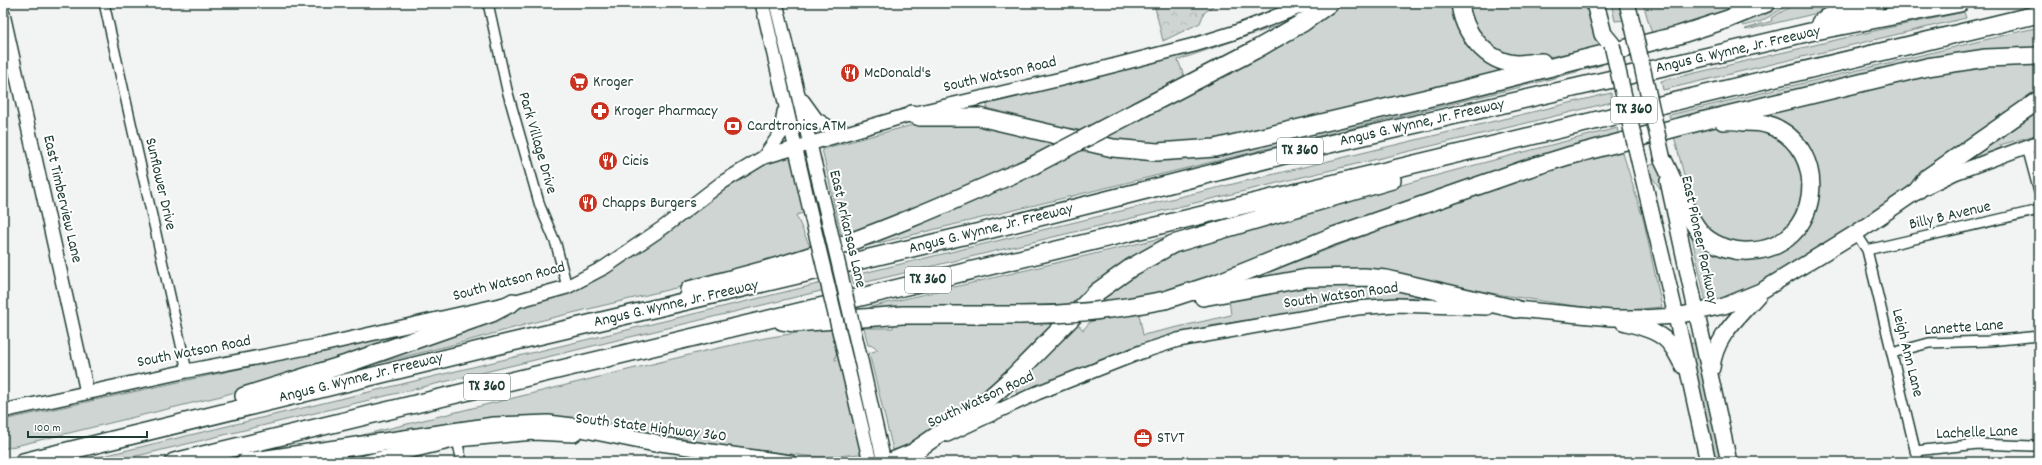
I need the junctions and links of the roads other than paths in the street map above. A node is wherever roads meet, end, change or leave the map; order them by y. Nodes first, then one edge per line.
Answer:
1 (104, 3) edge
2 (488, 3) edge
3 (762, 3) edge
4 (776, 3) edge
5 (1310, 3) edge
6 (1330, 3) edge
7 (1460, 3) edge
8 (1595, 3) edge
9 (1603, 3) edge
10 (1627, 3) edge
11 (1767, 3) edge
12 (1876, 3) edge
13 (1960, 3) edge
14 (3, 14) edge
15 (2039, 14) edge
16 (1810, 32) junction
17 (1610, 37) junction
18 (2039, 56) edge
19 (1574, 62) junction
20 (796, 88) junction
21 (784, 98) junction
22 (2039, 100) edge
23 (912, 114) junction
24 (1702, 121) junction
25 (840, 134) junction
26 (2039, 142) edge
27 (809, 143) junction
28 (795, 147) junction
29 (2027, 147) junction
30 (764, 157) junction
31 (1664, 160) junction
32 (1412, 164) junction
33 (1917, 191) junction
34 (2039, 192) edge
35 (2039, 210) edge
36 (1856, 233) junction
37 (1867, 250) junction
38 (567, 287) junction
39 (1763, 290) junction
40 (1165, 300) junction
41 (513, 302) junction
42 (1516, 309) junction
43 (1696, 312) junction
44 (632, 315) junction
45 (1676, 316) junction
46 (770, 318) junction
47 (1611, 318) junction
48 (2039, 336) edge
49 (1892, 353) junction
50 (187, 371) junction
51 (1690, 377) junction
52 (1711, 379) junction
53 (87, 392) junction
54 (3, 411) edge
55 (457, 440) junction
56 (655, 443) junction
57 (2039, 445) edge
58 (92, 446) junction
59 (1916, 451) junction
60 (911, 456) edge
61 (210, 458) edge
62 (23, 462) edge
63 (174, 462) edge
64 (246, 462) edge
65 (365, 462) edge
66 (462, 462) edge
67 (790, 462) edge
68 (870, 462) edge
69 (885, 462) edge
70 (1708, 462) edge
71 (1729, 462) edge
72 (1918, 462) edge

1 - 50 street, Sunflower Drive
2 - 38 street, Park Village Drive
3 - 21 main road, East Arkansas Lane
4 - 20 main road, East Arkansas Lane
5 - 23 main road, South Watson Road
6 - 44 highway, bridge
7 - 19 highway
8 - 17 highway
9 - 17 main road
10 - 31 main road, East Pioneer Parkway, bridge
11 - 19 highway
12 - 16 highway
13 - 16 highway, Angus G. Wynne, Jr. Freeway / TX 360
14 - 53 main road, East Timberview Lane
15 - 32 highway, Angus G. Wynne, Jr. Freeway / TX 360
16 - 44 highway, Angus G. Wynne, Jr. Freeway / TX 360
17 - 45 main road, bridge
18 - 24 highway
19 - 23 highway
20 - 25 main road
20 - 27 main road, East Arkansas Lane
21 - 28 main road, East Arkansas Lane
21 - 30 main road
22 - 33 highway
23 - 25 main road, South Watson Road
24 - 31 highway
24 - 40 highway
25 - 27 main road, South Watson Road
26 - 29 main road, South Watson Road
27 - 28 main road, South Watson Road
27 - 69 main road, East Arkansas Lane, bridge
28 - 30 main road, South Watson Road
28 - 68 main road, East Arkansas Lane, bridge
29 - 33 main road, South Watson Road
29 - 34 street
30 - 38 main road, South Watson Road
31 - 43 main road, East Pioneer Parkway
32 - 46 highway, Angus G. Wynne, Jr. Freeway / TX 360
32 - 60 highway
33 - 36 main road, South Watson Road
35 - 37 street, Billy B Avenue
36 - 37 street
36 - 39 main road, South Watson Road
37 - 49 street, Leigh Ann Lane
38 - 41 main road, South Watson Road
39 - 43 main road, South Watson Road
39 - 52 main road
40 - 42 highway
40 - 46 highway, bridge
41 - 50 main road, South Watson Road
41 - 58 highway
42 - 47 main road, South Watson Road
42 - 60 main road, South Watson Road
43 - 45 main road, South Watson Road
43 - 52 main road, East Pioneer Parkway
44 - 58 highway, Angus G. Wynne, Jr. Freeway / TX 360
45 - 47 main road, South Watson Road
45 - 51 main road
46 - 61 highway, Angus G. Wynne, Jr. Freeway / TX 360
47 - 51 main road
48 - 49 street, Lanette Lane
49 - 59 street, Leigh Ann Lane
50 - 53 main road, South Watson Road
51 - 70 main road
52 - 71 main road, East Pioneer Parkway
53 - 54 main road, South Watson Road
55 - 56 main road, South State Highway 360
55 - 65 main road, South State Highway 360
55 - 66 street
56 - 64 highway
56 - 67 main road, South State Highway 360
57 - 59 street, Lachelle Lane
58 - 62 highway, Angus G. Wynne, Jr. Freeway / TX 360
59 - 72 street, Leigh Ann Lane
60 - 69 main road, South Watson Road
61 - 63 highway, Angus G. Wynne, Jr. Freeway / TX 360

